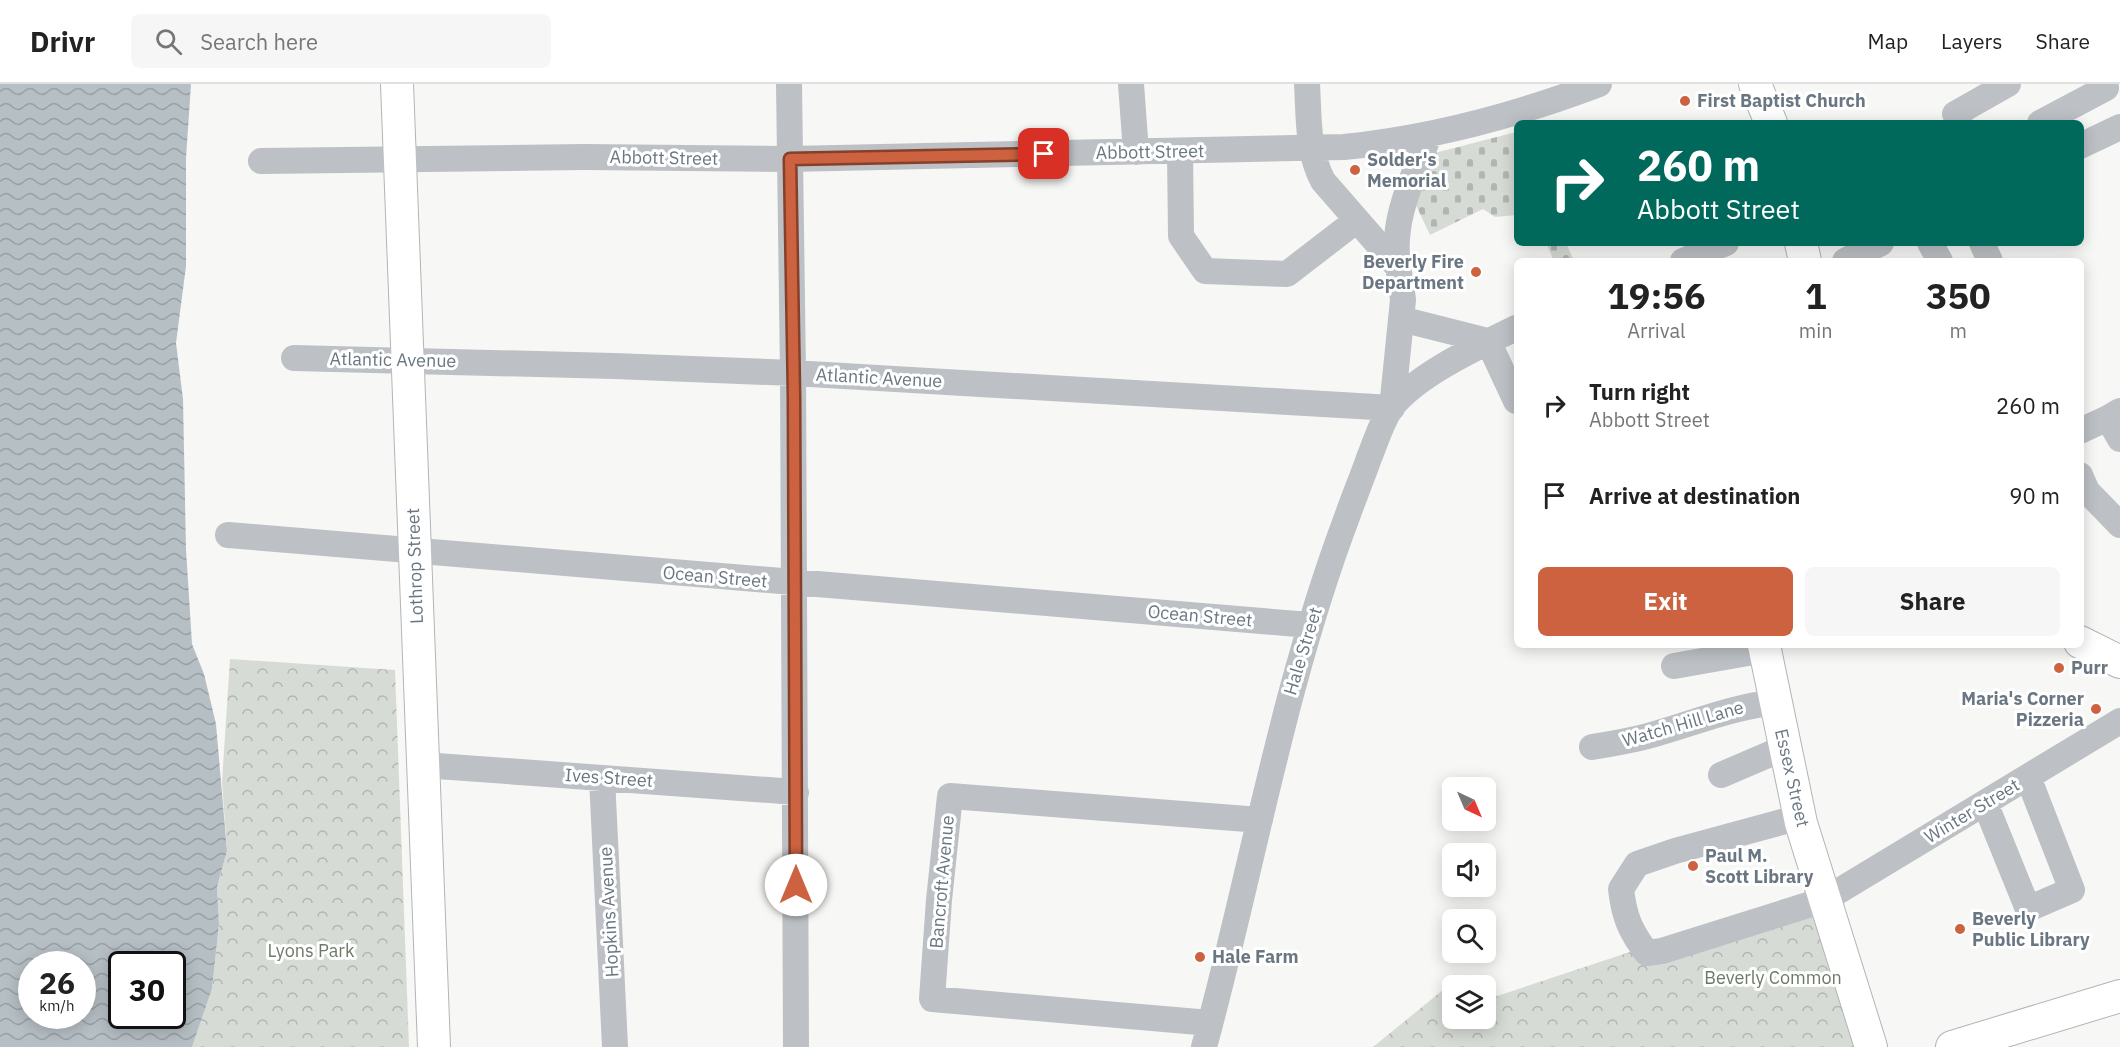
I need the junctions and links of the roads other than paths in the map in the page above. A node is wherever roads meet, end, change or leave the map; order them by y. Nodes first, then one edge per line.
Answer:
1 (397, 84) edge
2 (789, 84) edge
3 (1131, 84) edge
4 (1307, 84) edge
5 (1599, 84) edge
6 (1755, 84) edge
7 (2003, 85) edge
8 (2109, 86) edge
9 (2120, 114) edge
10 (1770, 120) edge
11 (1958, 120) edge
12 (2046, 120) edge
13 (2120, 127) edge
14 (1429, 135) junction
15 (2084, 144) edge
16 (1311, 149) junction
17 (1180, 151) junction
18 (1136, 152) junction
19 (790, 159) junction
20 (400, 160) junction
21 (261, 161) dead end
22 (1357, 220) junction
23 (1719, 246) edge
24 (1875, 246) edge
25 (1690, 258) edge
26 (1851, 258) edge
27 (1397, 266) junction
28 (1401, 319) junction
29 (1514, 329) edge
30 (1488, 342) junction
31 (294, 358) dead end
32 (408, 360) junction
33 (793, 373) junction
34 (1514, 397) edge
35 (1392, 408) junction
36 (2116, 423) edge
37 (2084, 429) edge
38 (2084, 484) edge
39 (2120, 525) edge
40 (228, 535) dead end
41 (414, 552) junction
42 (795, 584) junction
43 (1310, 625) junction
44 (2084, 644) edge
45 (1760, 648) edge
46 (1765, 648) edge
47 (2120, 662) edge
48 (1674, 666) dead end
49 (1775, 702) junction
50 (2120, 721) edge
51 (1592, 747) dead end
52 (1785, 752) junction
53 (423, 765) junction
54 (1720, 775) dead end
55 (2028, 777) junction
56 (602, 778) junction
57 (796, 792) junction
58 (1985, 803) junction
59 (1800, 816) junction
60 (1260, 820) junction
61 (1824, 900) junction
62 (2120, 996) edge
63 (1207, 1035) edge
64 (434, 1047) edge
65 (615, 1047) edge
66 (796, 1047) edge
67 (1871, 1047) edge
68 (1952, 1047) edge

1 - 20 main road, Lothrop Street
2 - 19 street
3 - 18 street
4 - 16 street
5 - 14 street, Abbott Street
6 - 10 main road
7 - 11 street
8 - 9 street
8 - 12 street
13 - 15 street
14 - 16 street, Abbott Street
14 - 27 street
16 - 17 street, Abbott Street
16 - 22 street
17 - 18 street, Abbott Street
17 - 22 street
18 - 19 street, Abbott Street
19 - 20 street, Abbott Street
19 - 33 street
20 - 21 street, Abbott Street
20 - 32 main road, Lothrop Street
22 - 27 street
23 - 25 street
24 - 26 street
27 - 28 street
28 - 30 street
28 - 35 street
29 - 30 street, Hale Street
30 - 34 street
30 - 35 street, Hale Street
31 - 32 street, Atlantic Avenue
32 - 33 street, Atlantic Avenue
32 - 41 main road, Lothrop Street
33 - 35 street, Atlantic Avenue
33 - 42 street
35 - 43 street, Hale Street
36 - 37 street
38 - 39 street
40 - 41 street, Ocean Street
41 - 42 street, Ocean Street
41 - 53 main road, Lothrop Street
42 - 43 street, Ocean Street
42 - 57 street
43 - 60 street, Hale Street
44 - 47 main road
45 - 48 street
46 - 49 main road, Essex Street
49 - 51 street, Watch Hill Lane
49 - 52 main road, Essex Street
50 - 55 street, Winter Street
52 - 54 street
52 - 59 main road, Essex Street
53 - 56 street, Ives Street
53 - 64 main road, Lothrop Street
55 - 58 street, Winter Street
55 - 58 street
56 - 57 street, Ives Street
56 - 65 street, Hopkins Avenue
57 - 66 street
58 - 61 street, Winter Street
59 - 61 main road, Essex Street
59 - 61 street, Winter Street
60 - 63 street, Hale Street
60 - 63 street, Bancroft Avenue
61 - 67 main road, Essex Street
62 - 68 main road

